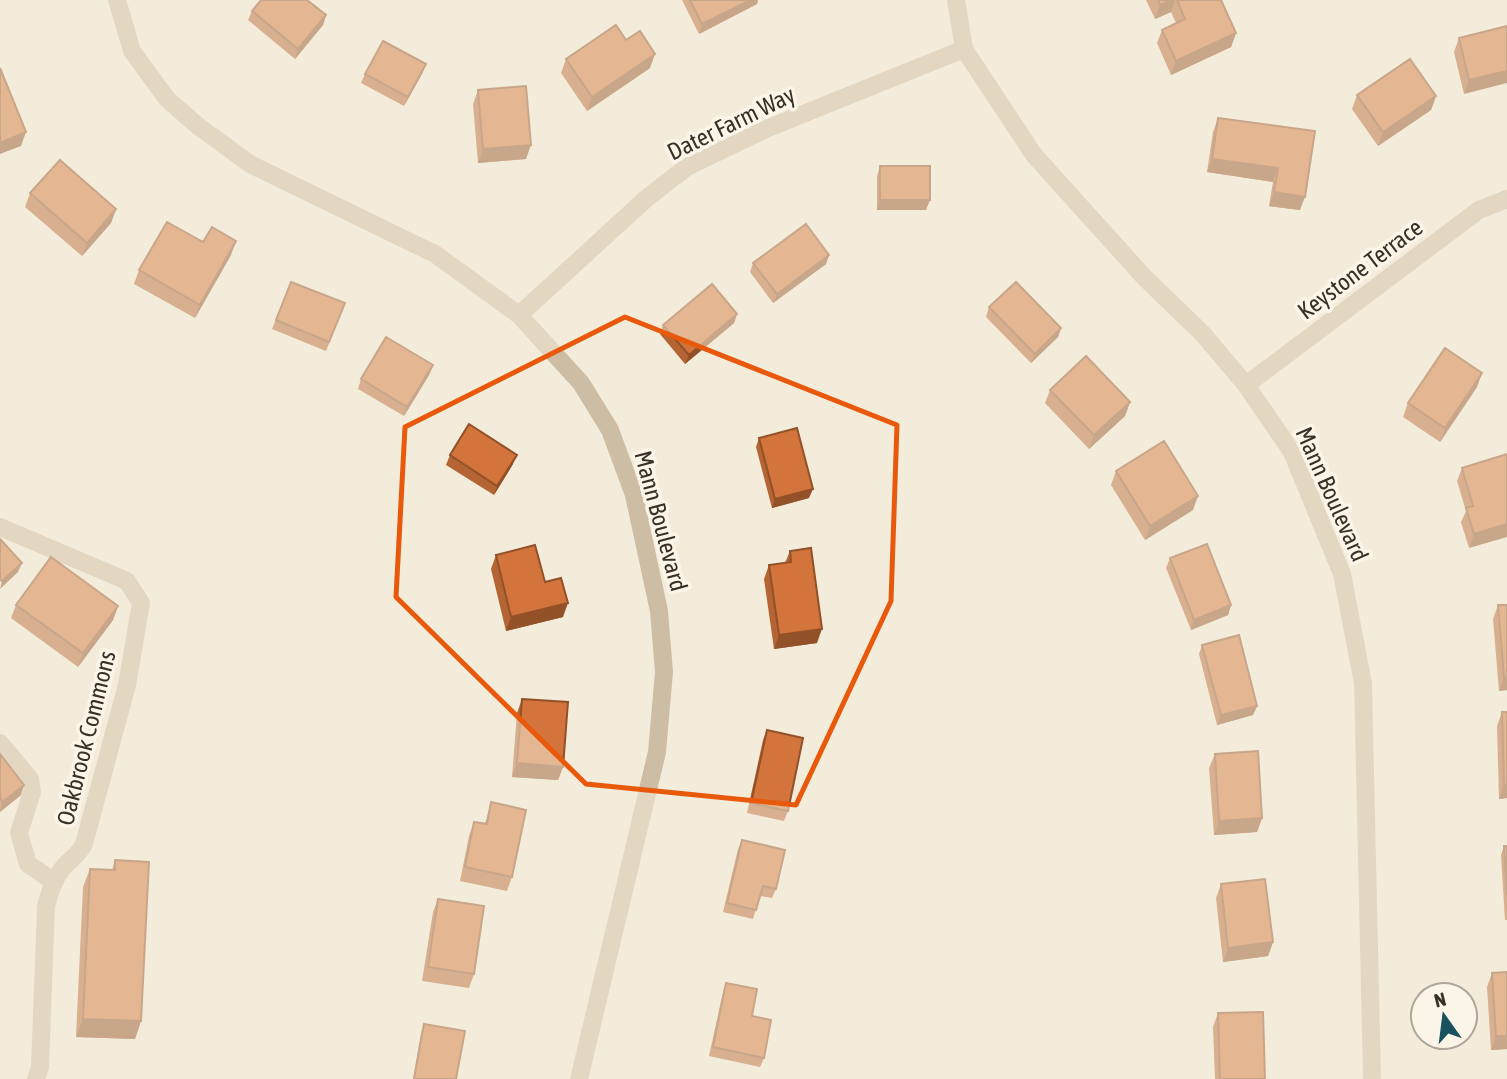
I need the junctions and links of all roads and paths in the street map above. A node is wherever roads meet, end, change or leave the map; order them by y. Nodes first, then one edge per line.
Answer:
1 (117, 0) edge
2 (956, 0) edge
3 (964, 49) junction
4 (1507, 199) edge
5 (519, 315) junction
6 (1246, 385) junction
7 (0, 527) edge
8 (0, 743) edge
9 (53, 881) junction
10 (36, 1079) edge
11 (579, 1079) edge
12 (1372, 1079) edge

1 - 5 street, Mann Boulevard
2 - 3 street, Mann Boulevard
3 - 5 street, Dater Farm Way
3 - 6 street, Mann Boulevard
4 - 6 street, Keystone Terrace
5 - 11 street, Mann Boulevard
6 - 12 street, Mann Boulevard
7 - 9 street, Oakbrook Commons
8 - 9 street
9 - 10 street

